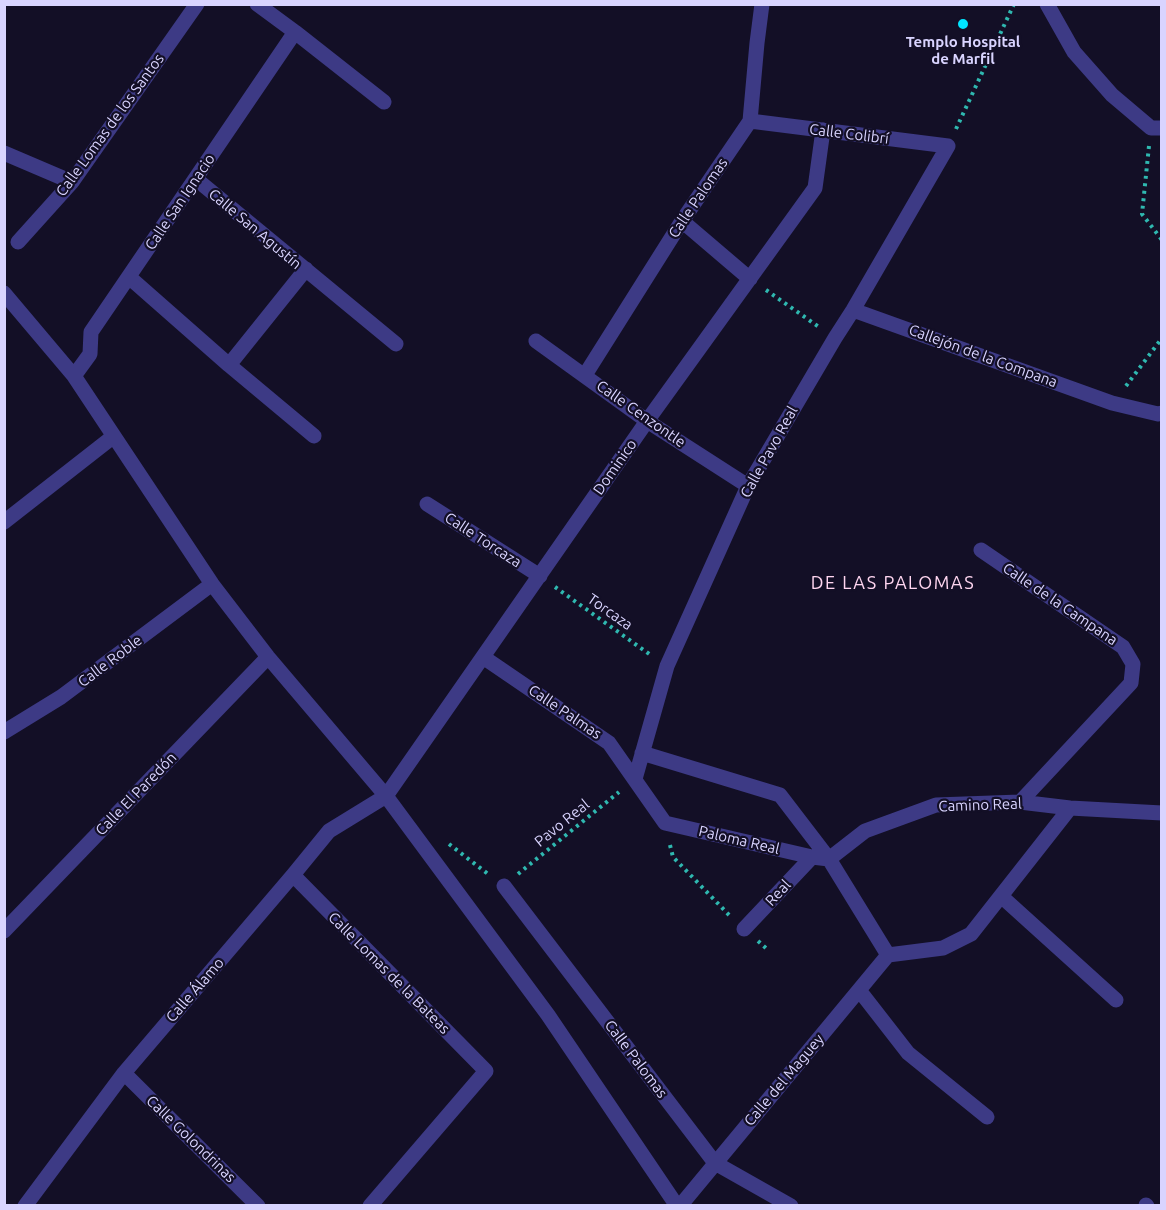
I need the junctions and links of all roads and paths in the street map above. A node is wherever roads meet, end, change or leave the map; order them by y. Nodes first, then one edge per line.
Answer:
1 (197, 4) edge
2 (257, 4) edge
3 (762, 4) edge
4 (1014, 4) edge
5 (1047, 4) edge
6 (295, 32) junction
7 (384, 102) dead end
8 (750, 121) junction
9 (1156, 128) edge
10 (823, 130) junction
11 (948, 146) junction
12 (4, 153) edge
13 (196, 179) junction
14 (72, 182) junction
15 (682, 221) junction
16 (1161, 240) edge
17 (18, 242) dead end
18 (306, 269) junction
19 (129, 277) junction
20 (750, 279) junction
21 (4, 293) edge
22 (853, 310) junction
23 (835, 338) junction
24 (1161, 338) edge
25 (536, 340) dead end
26 (396, 344) dead end
27 (229, 365) junction
28 (585, 375) junction
29 (74, 376) junction
30 (1112, 403) junction
31 (1161, 413) edge
32 (647, 421) junction
33 (114, 436) junction
34 (314, 436) dead end
35 (748, 486) junction
36 (427, 504) dead end
37 (4, 522) edge
38 (981, 550) dead end
39 (540, 576) junction
40 (212, 584) junction
41 (268, 657) junction
42 (483, 657) junction
43 (667, 666) junction
44 (4, 732) edge
45 (642, 753) junction
46 (635, 779) junction
47 (386, 796) junction
48 (1020, 802) junction
49 (1070, 808) junction
50 (1161, 813) edge
51 (665, 823) junction
52 (812, 857) junction
53 (829, 859) junction
54 (293, 875) junction
55 (504, 886) joint
56 (1001, 896) junction
57 (744, 929) joint
58 (4, 931) edge
59 (888, 955) junction
60 (859, 990) junction
61 (1116, 1000) dead end
62 (124, 1074) junction
63 (987, 1117) dead end
64 (715, 1163) junction
65 (35, 1202) edge
66 (258, 1206) edge
67 (370, 1206) edge
68 (679, 1206) edge
69 (791, 1206) edge

1 - 14 street, Calle Lomas de los Santos
2 - 6 street
3 - 8 street, Calle Palomas
4 - 11 path
5 - 9 street
6 - 7 street
6 - 13 street, Calle San Ignacio
8 - 10 street, Calle Colibrí
8 - 15 street, Calle Palomas
9 - 16 path
10 - 11 street, Calle Colibrí
10 - 20 street, Dominico
11 - 22 street, Calle Pavo Real
12 - 14 street
13 - 18 street, Calle San Agustín
13 - 19 street, Calle San Ignacio
14 - 17 street, Calle Lomas de los Santos
15 - 20 street
15 - 28 street, Calle Palomas
18 - 26 street
18 - 27 street, Calle San Agustín
19 - 27 street
19 - 29 street, Calle San Ignacio
20 - 23 path
20 - 32 street, Dominico
21 - 29 street
22 - 23 street, Calle Pavo Real
22 - 30 street, Callejón de la Compana
23 - 35 street, Calle Pavo Real
24 - 30 path
25 - 28 street, Calle Cenzontle
27 - 34 street
28 - 32 street, Calle Cenzontle
29 - 33 street
30 - 31 street, Callejón de la Compana
32 - 35 street, Calle Cenzontle
32 - 39 street, Dominico
33 - 37 street
33 - 40 street
35 - 43 street, Calle Pavo Real
36 - 39 street, Calle Torcaza
38 - 48 street, Calle de la Campana
39 - 42 street, Dominico
39 - 43 path, Torcaza
40 - 41 street
40 - 44 street, Calle Roble
41 - 47 street
41 - 58 street, Calle El Paredón
42 - 46 street, Calle Palmas
42 - 47 street, Dominico
43 - 45 street, Calle Pavo Real
45 - 46 street, Calle Pavo Real
45 - 53 street
46 - 51 street
46 - 55 path, Pavo Real
47 - 54 street, Calle Álamo
47 - 68 street
48 - 49 street, Camino Real
48 - 53 street, Camino Real
49 - 50 street, Camino Real
49 - 56 street
51 - 52 street, Paloma Real
51 - 57 path
52 - 53 street
52 - 57 street, Real
53 - 59 street
54 - 62 street, Calle Álamo
54 - 67 street, Calle Lomas de la Bateas
55 - 64 street, Calle Palomas
56 - 59 street
56 - 61 street
59 - 60 street, Calle del Maguey
60 - 63 street
60 - 64 street, Calle del Maguey
62 - 65 street, Calle Álamo
62 - 66 street, Calle Golondrinas
64 - 68 street, Calle del Maguey
64 - 69 street, Calle Palomas

